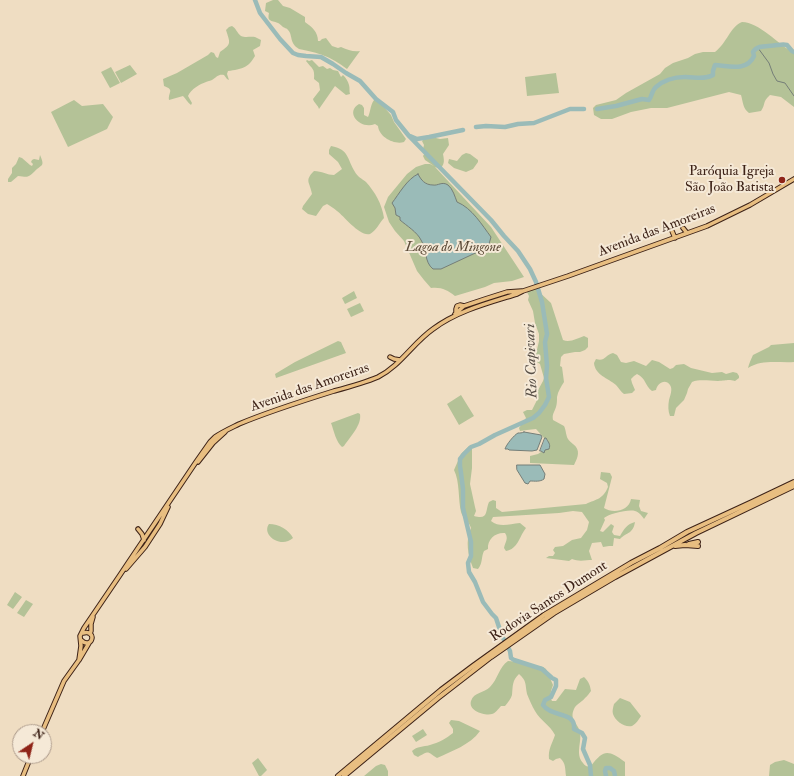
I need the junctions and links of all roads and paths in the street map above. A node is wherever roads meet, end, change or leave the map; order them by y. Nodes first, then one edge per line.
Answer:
1 (794, 179) edge
2 (683, 228) dead end
3 (672, 231) dead end
4 (687, 233) junction
5 (675, 238) junction
6 (523, 291) junction
7 (464, 306) junction
8 (466, 311) junction
9 (455, 315) junction
10 (390, 357) dead end
11 (400, 360) junction
12 (227, 430) junction
13 (794, 482) edge
14 (794, 486) edge
15 (138, 529) dead end
16 (144, 540) junction
17 (698, 544) dead end
18 (672, 546) junction
19 (120, 575) junction
20 (94, 614) junction
21 (83, 633) junction
22 (90, 634) junction
23 (515, 638) junction
24 (81, 640) junction
25 (89, 643) junction
26 (79, 660) junction
27 (45, 724) edge
28 (28, 764) edge
29 (341, 775) edge
30 (23, 776) edge
31 (334, 776) edge

1 - 4 main road, Avenida das Amoreiras
2 - 4 main road
3 - 5 main road
4 - 5 main road, Avenida das Amoreiras
5 - 6 main road, Avenida das Amoreiras
6 - 7 main road, Avenida das Amoreiras
6 - 8 main road, Avenida das Amoreiras
7 - 8 main road
7 - 9 main road
8 - 9 main road, Avenida das Amoreiras
9 - 11 main road, Avenida das Amoreiras
10 - 11 main road
11 - 12 main road, Avenida das Amoreiras
12 - 16 main road, Avenida das Amoreiras
12 - 19 main road, Avenida das Amoreiras
13 - 23 highway, Rodovia Santos Dumont
14 - 18 highway, Rodovia Santos Dumont
15 - 16 main road
16 - 19 main road, Avenida das Amoreiras
17 - 18 highway
18 - 23 highway, Rodovia Santos Dumont
19 - 20 main road, Avenida das Amoreiras
20 - 21 main road, Avenida das Amoreiras
20 - 22 main road, Avenida das Amoreiras
21 - 22 main road
21 - 24 main road
22 - 25 main road
23 - 29 highway, Rodovia Santos Dumont
24 - 25 main road
24 - 26 main road
25 - 26 main road
26 - 27 main road
28 - 30 main road
29 - 31 highway, Rodovia Santos Dumont

